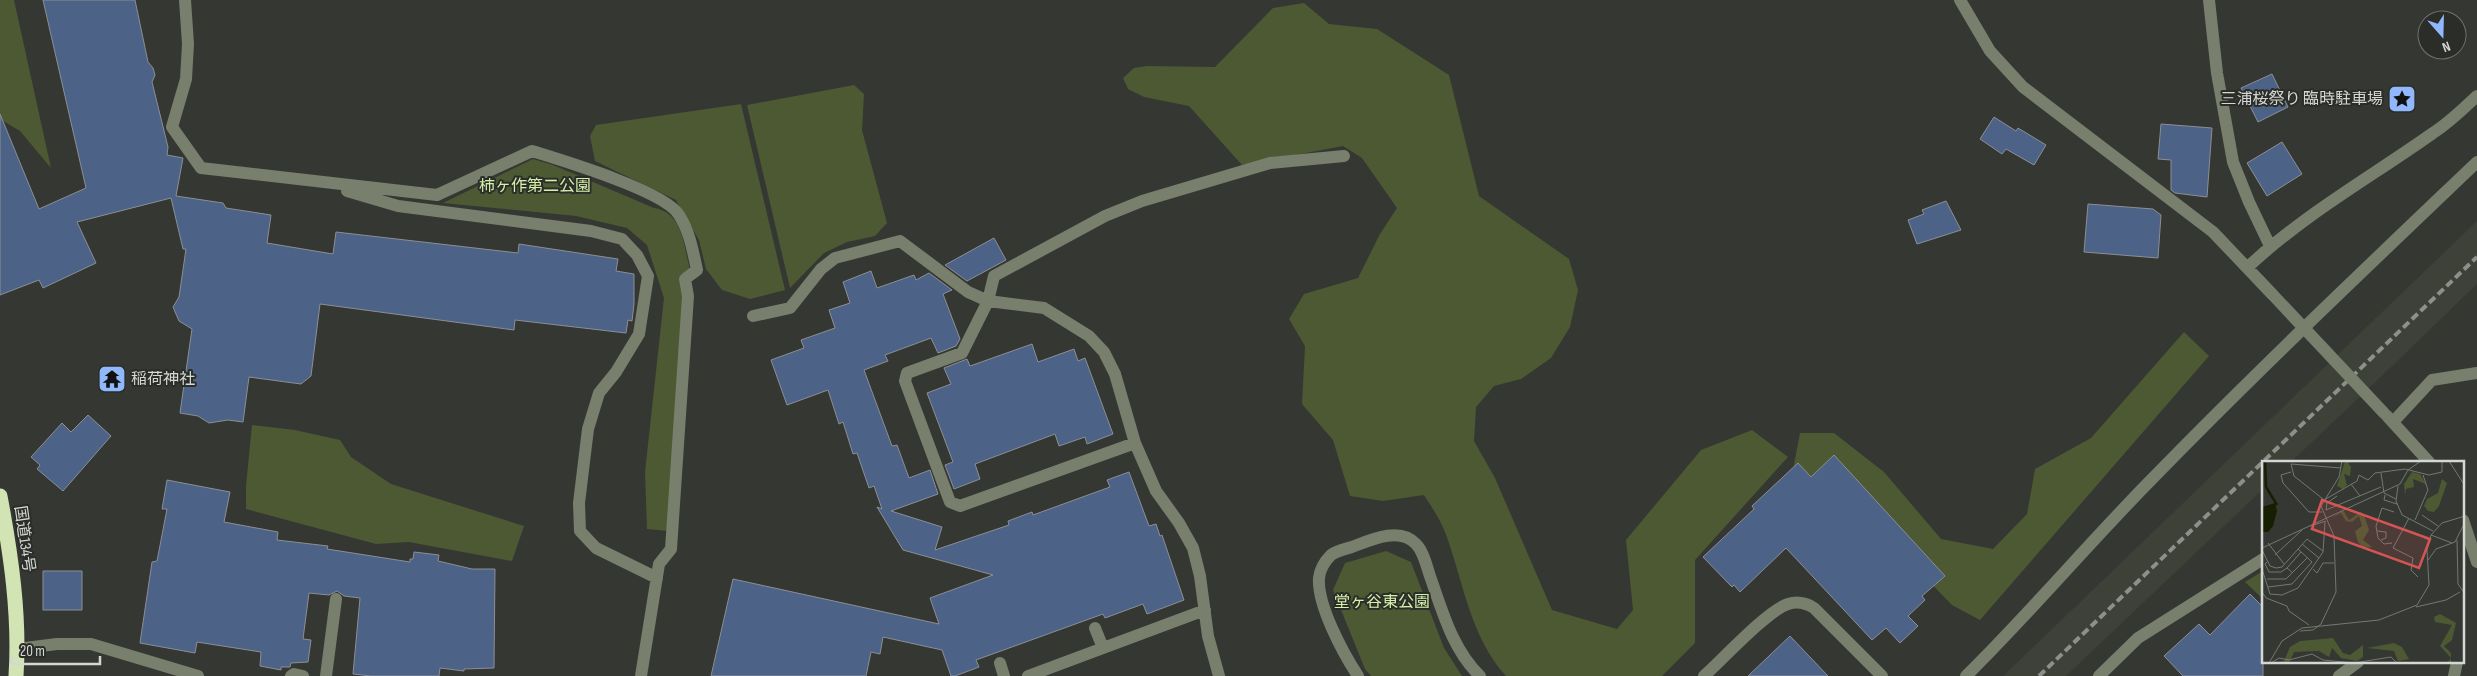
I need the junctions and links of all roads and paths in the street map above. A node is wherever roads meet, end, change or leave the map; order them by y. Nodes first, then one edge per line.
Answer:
1 (185, 0) edge
2 (1960, 0) edge
3 (2209, 0) edge
4 (2477, 96) edge
5 (1344, 156) dead end
6 (2477, 162) edge
7 (313, 181) junction
8 (2270, 246) junction
9 (2248, 267) junction
10 (988, 301) junction
11 (753, 316) dead end
12 (2477, 373) edge
13 (2388, 417) junction
14 (1135, 443) junction
15 (2428, 461) edge
16 (0, 496) edge
17 (2464, 523) edge
18 (2262, 560) edge
19 (2477, 562) edge
20 (657, 578) junction
21 (336, 598) dead end
22 (1205, 610) junction
23 (1095, 628) dead end
24 (1103, 648) junction
25 (17, 649) junction
26 (1000, 663) dead end
27 (2355, 664) edge
28 (16, 676) edge
29 (198, 676) edge
30 (291, 676) edge
31 (302, 676) edge
32 (326, 676) edge
33 (640, 676) edge
34 (1004, 676) edge
35 (1028, 676) edge
36 (1220, 676) edge
37 (1358, 676) edge
38 (1480, 676) edge
39 (1704, 676) edge
40 (1882, 676) edge
41 (1966, 676) edge
42 (2099, 676) edge
43 (2339, 676) edge

1 - 7 street
2 - 9 street
3 - 8 street
4 - 8 street
5 - 10 street
6 - 41 street
7 - 20 street
7 - 20 street
8 - 9 street
9 - 13 street, bridge
10 - 11 street
10 - 14 street
10 - 14 street
12 - 13 street
13 - 15 street
14 - 22 street
16 - 25 highway, 国道134号
17 - 19 street
18 - 42 street
20 - 33 street
21 - 32 street
22 - 24 street
22 - 36 street
23 - 24 street
24 - 35 street
25 - 28 highway, 国道134号
25 - 29 street
26 - 34 street
27 - 43 street
30 - 31 street
37 - 38 street
39 - 40 street

